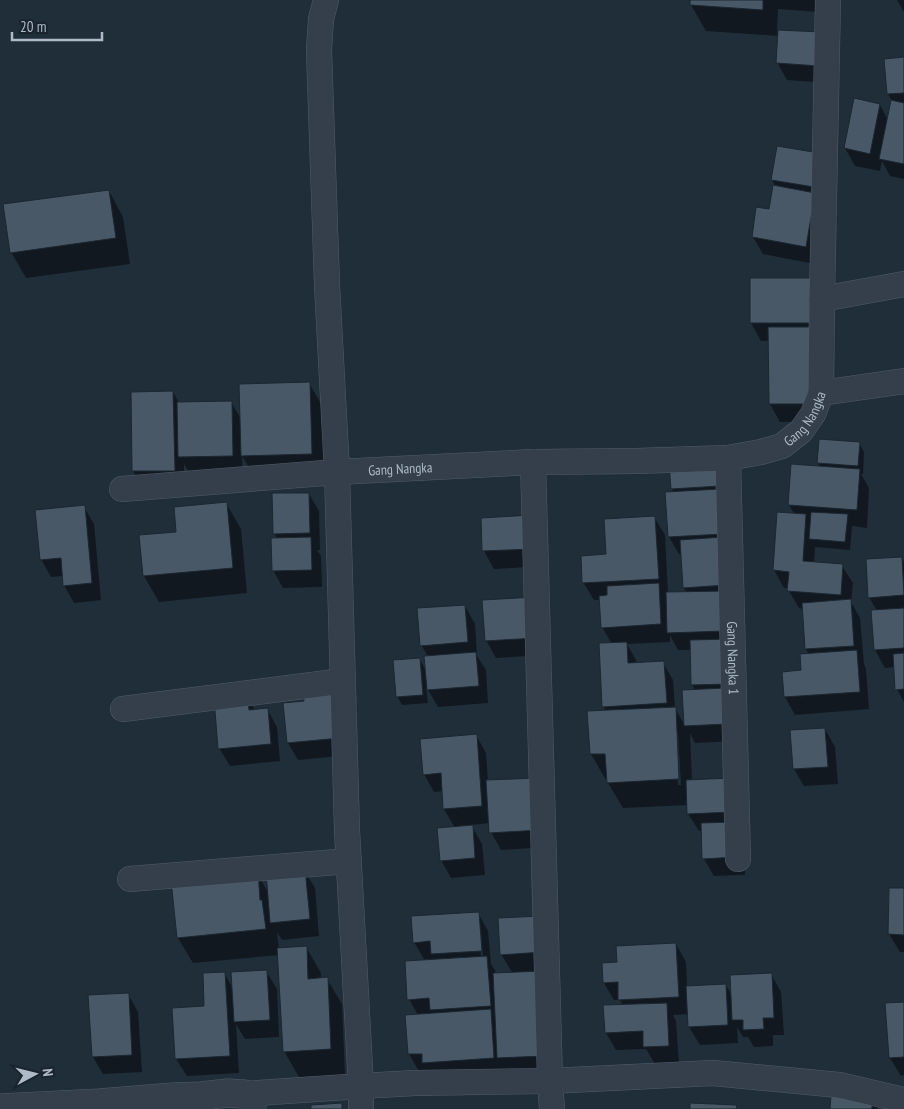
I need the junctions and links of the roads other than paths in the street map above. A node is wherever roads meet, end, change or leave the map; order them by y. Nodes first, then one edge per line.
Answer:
1 (326, 0) edge
2 (828, 0) edge
3 (904, 284) edge
4 (822, 299) junction
5 (904, 381) edge
6 (821, 393) junction
7 (728, 458) junction
8 (533, 462) junction
9 (337, 472) junction
10 (122, 489) dead end
11 (343, 680) junction
12 (123, 708) dead end
13 (738, 859) dead end
14 (349, 861) junction
15 (130, 879) dead end
16 (550, 1081) junction
17 (899, 1096) edge
18 (361, 1098) edge
19 (248, 1101) edge
20 (0, 1108) edge
21 (552, 1109) edge

1 - 9 street
2 - 4 street, Gang Nangka
3 - 4 street
4 - 6 street, Gang Nangka
5 - 6 street
6 - 7 street, Gang Nangka
7 - 8 street, Gang Nangka
7 - 13 street, Gang Nangka 1
8 - 9 street, Gang Nangka
8 - 16 street
9 - 10 street, Gang Nangka
9 - 11 street
11 - 12 street
11 - 14 street
14 - 15 street
14 - 18 street
16 - 17 street
16 - 18 street
16 - 21 street
18 - 19 street
19 - 20 street

